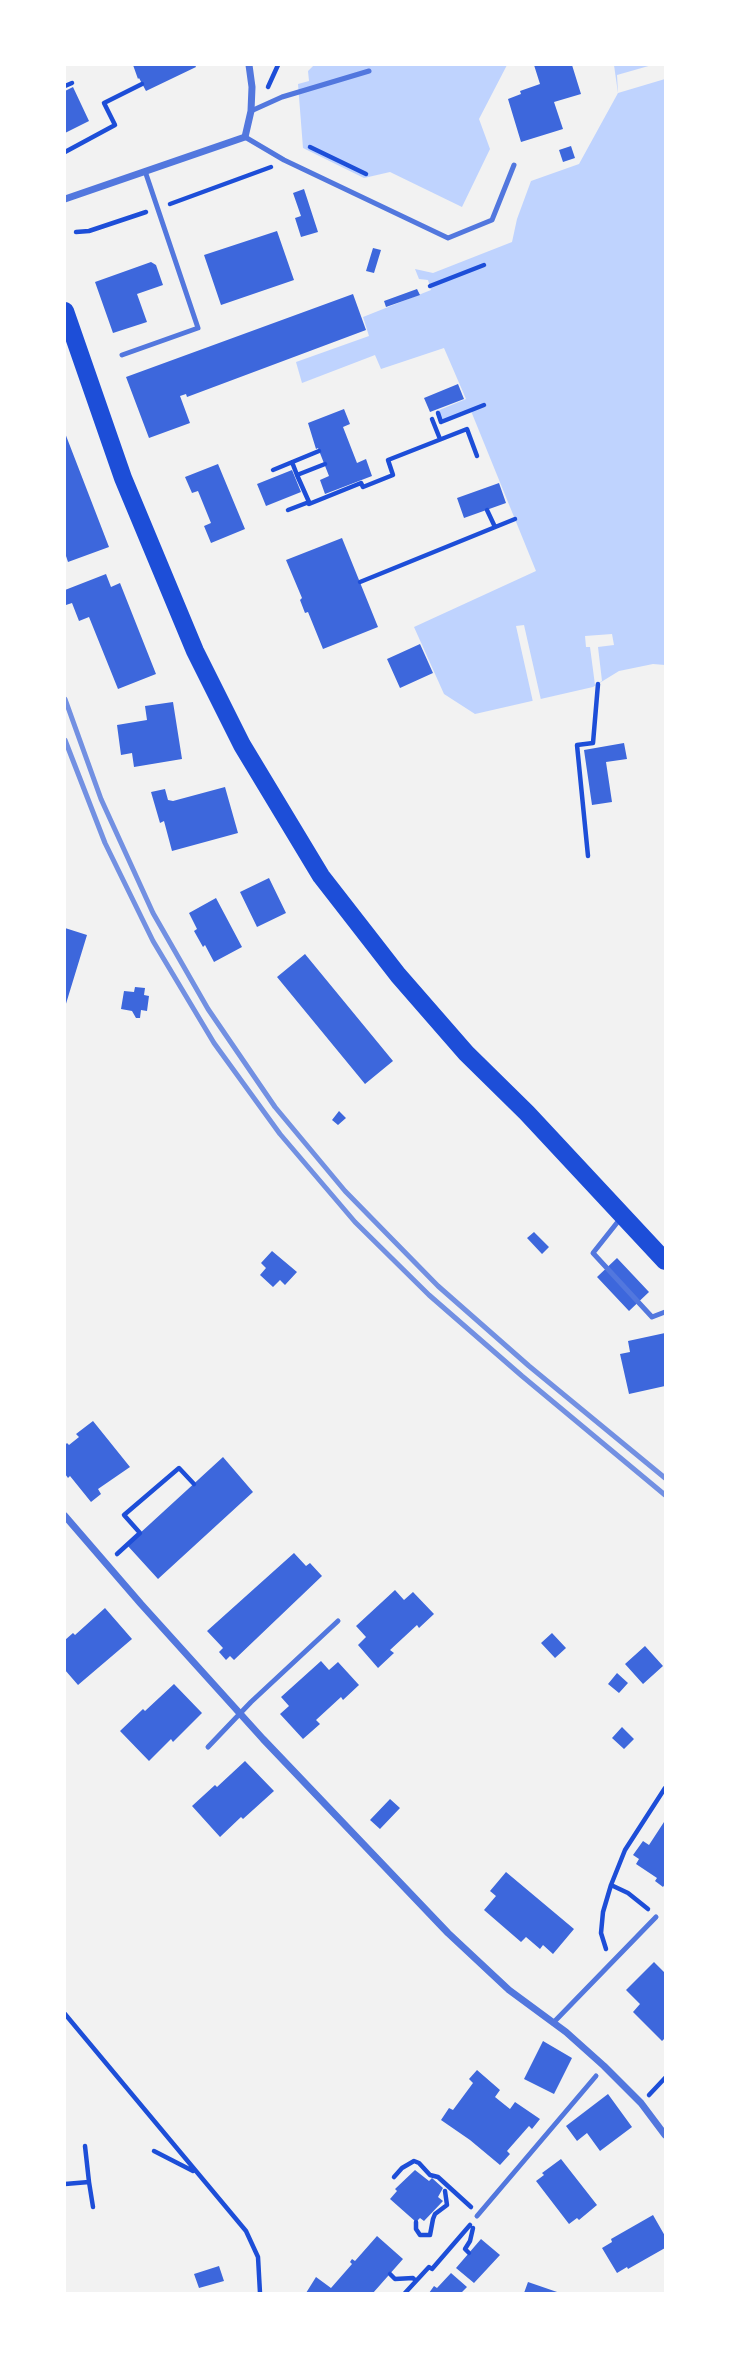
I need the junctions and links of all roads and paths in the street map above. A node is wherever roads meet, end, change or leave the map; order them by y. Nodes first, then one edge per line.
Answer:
1 (249, 65) edge
2 (369, 72) dead end
3 (72, 83) dead end
4 (142, 84) dead end
5 (65, 86) edge
6 (251, 111) junction
7 (245, 137) junction
8 (310, 147) dead end
9 (65, 152) edge
10 (284, 160) junction
11 (514, 165) dead end
12 (145, 171) junction
13 (366, 174) dead end
14 (65, 199) edge
15 (157, 209) junction
16 (76, 232) dead end
17 (484, 265) dead end
18 (430, 286) dead end
19 (65, 311) edge
20 (122, 355) dead end
21 (484, 405) dead end
22 (438, 412) dead end
23 (432, 419) dead end
24 (441, 423) dead end
25 (435, 425) junction
26 (440, 439) junction
27 (319, 451) dead end
28 (477, 456) dead end
29 (292, 462) junction
30 (325, 464) dead end
31 (273, 470) dead end
32 (297, 475) junction
33 (309, 502) junction
34 (288, 510) dead end
35 (487, 510) dead end
36 (515, 519) dead end
37 (495, 527) junction
38 (360, 582) dead end
39 (598, 684) dead end
40 (588, 856) dead end
41 (622, 1217) junction
42 (665, 1262) edge
43 (665, 1312) edge
44 (194, 1484) dead end
45 (65, 1516) edge
46 (116, 1555) dead end
47 (338, 1621) dead end
48 (240, 1713) junction
49 (208, 1748) dead end
50 (665, 1788) edge
51 (611, 1885) junction
52 (656, 1917) joint
53 (608, 1955) dead end
54 (65, 2014) edge
55 (553, 2023) junction
56 (596, 2076) dead end
57 (665, 2078) edge
58 (641, 2103) junction
59 (665, 2134) edge
60 (85, 2146) dead end
61 (153, 2151) dead end
62 (197, 2173) junction
63 (394, 2177) dead end
64 (89, 2182) junction
65 (65, 2184) edge
66 (446, 2191) junction
67 (93, 2207) dead end
68 (478, 2215) junction
69 (416, 2222) dead end
70 (470, 2225) junction
71 (469, 2253) dead end
72 (390, 2274) dead end
73 (416, 2281) junction
74 (260, 2293) edge
75 (405, 2293) edge

1 - 6 street
2 - 6 lane
3 - 5 path
4 - 9 path
6 - 7 street
7 - 10 lane
7 - 12 street
8 - 13 path
10 - 11 lane
10 - 15 path
12 - 14 street
12 - 15 lane
15 - 16 path
15 - 20 lane
17 - 18 path
19 - 41 main road
21 - 22 path
23 - 25 path
24 - 25 path
25 - 26 path
26 - 28 path
26 - 33 path
27 - 29 path
29 - 31 path
29 - 32 path
30 - 32 path
32 - 33 path
33 - 34 path
35 - 37 path
36 - 37 path
37 - 38 path
39 - 40 path
41 - 42 main road
41 - 43 lane
44 - 46 path
45 - 48 street
47 - 48 lane
48 - 49 lane
48 - 55 street
50 - 51 path
51 - 52 path
51 - 53 path
52 - 55 lane
54 - 62 path
55 - 58 street
56 - 68 lane
57 - 58 path
58 - 59 street
60 - 64 path
61 - 62 path
62 - 74 path
63 - 66 path
64 - 65 path
64 - 67 path
66 - 68 path
66 - 69 path
68 - 70 path
70 - 71 path
70 - 73 path
72 - 73 path
73 - 75 path

